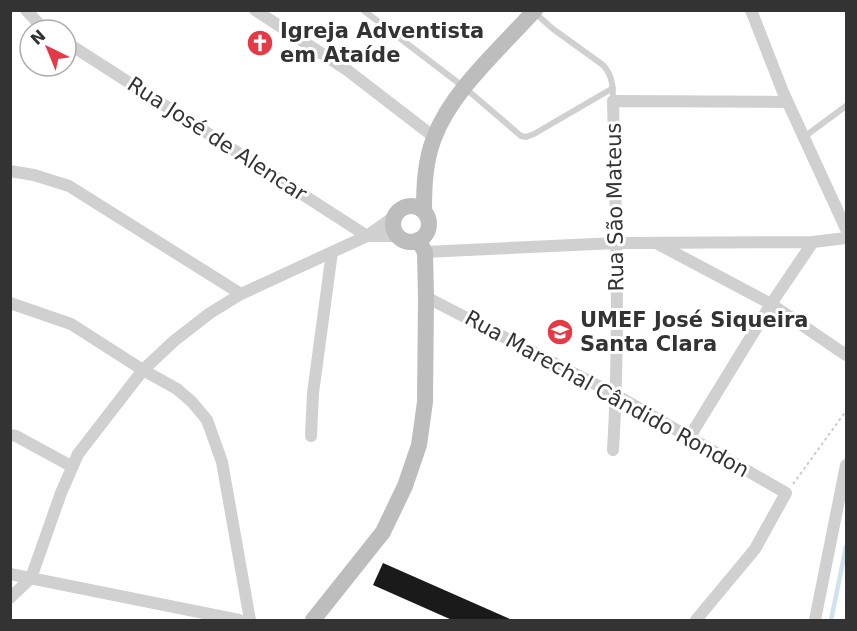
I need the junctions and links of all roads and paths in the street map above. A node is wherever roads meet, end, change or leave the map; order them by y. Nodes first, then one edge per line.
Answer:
1 (255, 10) edge
2 (363, 10) edge
3 (751, 10) edge
4 (534, 11) edge
5 (78, 50) edge
6 (465, 88) junction
7 (613, 95) junction
8 (787, 102) junction
9 (846, 106) edge
10 (434, 137) junction
11 (804, 137) junction
12 (10, 171) edge
13 (423, 181) junction
14 (423, 211) junction
15 (399, 212) junction
16 (846, 229) edge
17 (367, 236) junction
18 (398, 236) junction
19 (846, 238) edge
20 (813, 242) junction
21 (617, 243) junction
22 (656, 243) junction
23 (421, 246) junction
24 (332, 252) junction
25 (241, 294) junction
26 (426, 297) junction
27 (10, 303) edge
28 (771, 304) junction
29 (846, 355) edge
30 (143, 370) junction
31 (616, 395) junction
32 (846, 411) edge
33 (10, 435) edge
34 (311, 436) dead end
35 (689, 438) junction
36 (613, 450) dead end
37 (846, 465) edge
38 (71, 466) junction
39 (786, 493) junction
40 (10, 574) edge
41 (31, 578) junction
42 (10, 598) edge
43 (239, 621) edge
44 (250, 621) edge
45 (313, 621) edge
46 (696, 621) edge
47 (815, 621) edge

1 - 10 street
2 - 6 lane
3 - 8 street
4 - 6 street
4 - 7 lane
5 - 17 street, Rua José de Alencar
6 - 7 lane
6 - 10 street
7 - 8 street, Rua São Mateus
7 - 21 street, Rua São Mateus
8 - 11 street
9 - 11 lane
10 - 13 street
11 - 16 street
12 - 25 street
13 - 14 street
13 - 15 street
14 - 15 street
14 - 23 street
15 - 17 street
15 - 18 street
17 - 18 street
17 - 24 street
18 - 23 street
19 - 20 street
20 - 22 street
20 - 28 street
21 - 22 street
21 - 23 street
21 - 31 street, Rua São Mateus
22 - 28 street
23 - 26 street
24 - 25 street
24 - 34 street
25 - 30 street
26 - 31 street, Rua Marechal Cândido Rondon
26 - 45 street
27 - 30 street
28 - 29 street
28 - 35 street
30 - 38 street
30 - 44 street
31 - 35 street, Rua Marechal Cândido Rondon
31 - 36 street, Rua São Mateus
32 - 39 path
33 - 38 street
35 - 39 street, Rua Marechal Cândido Rondon
37 - 47 street
38 - 41 street
39 - 46 street
40 - 41 street
41 - 42 street
41 - 43 street

